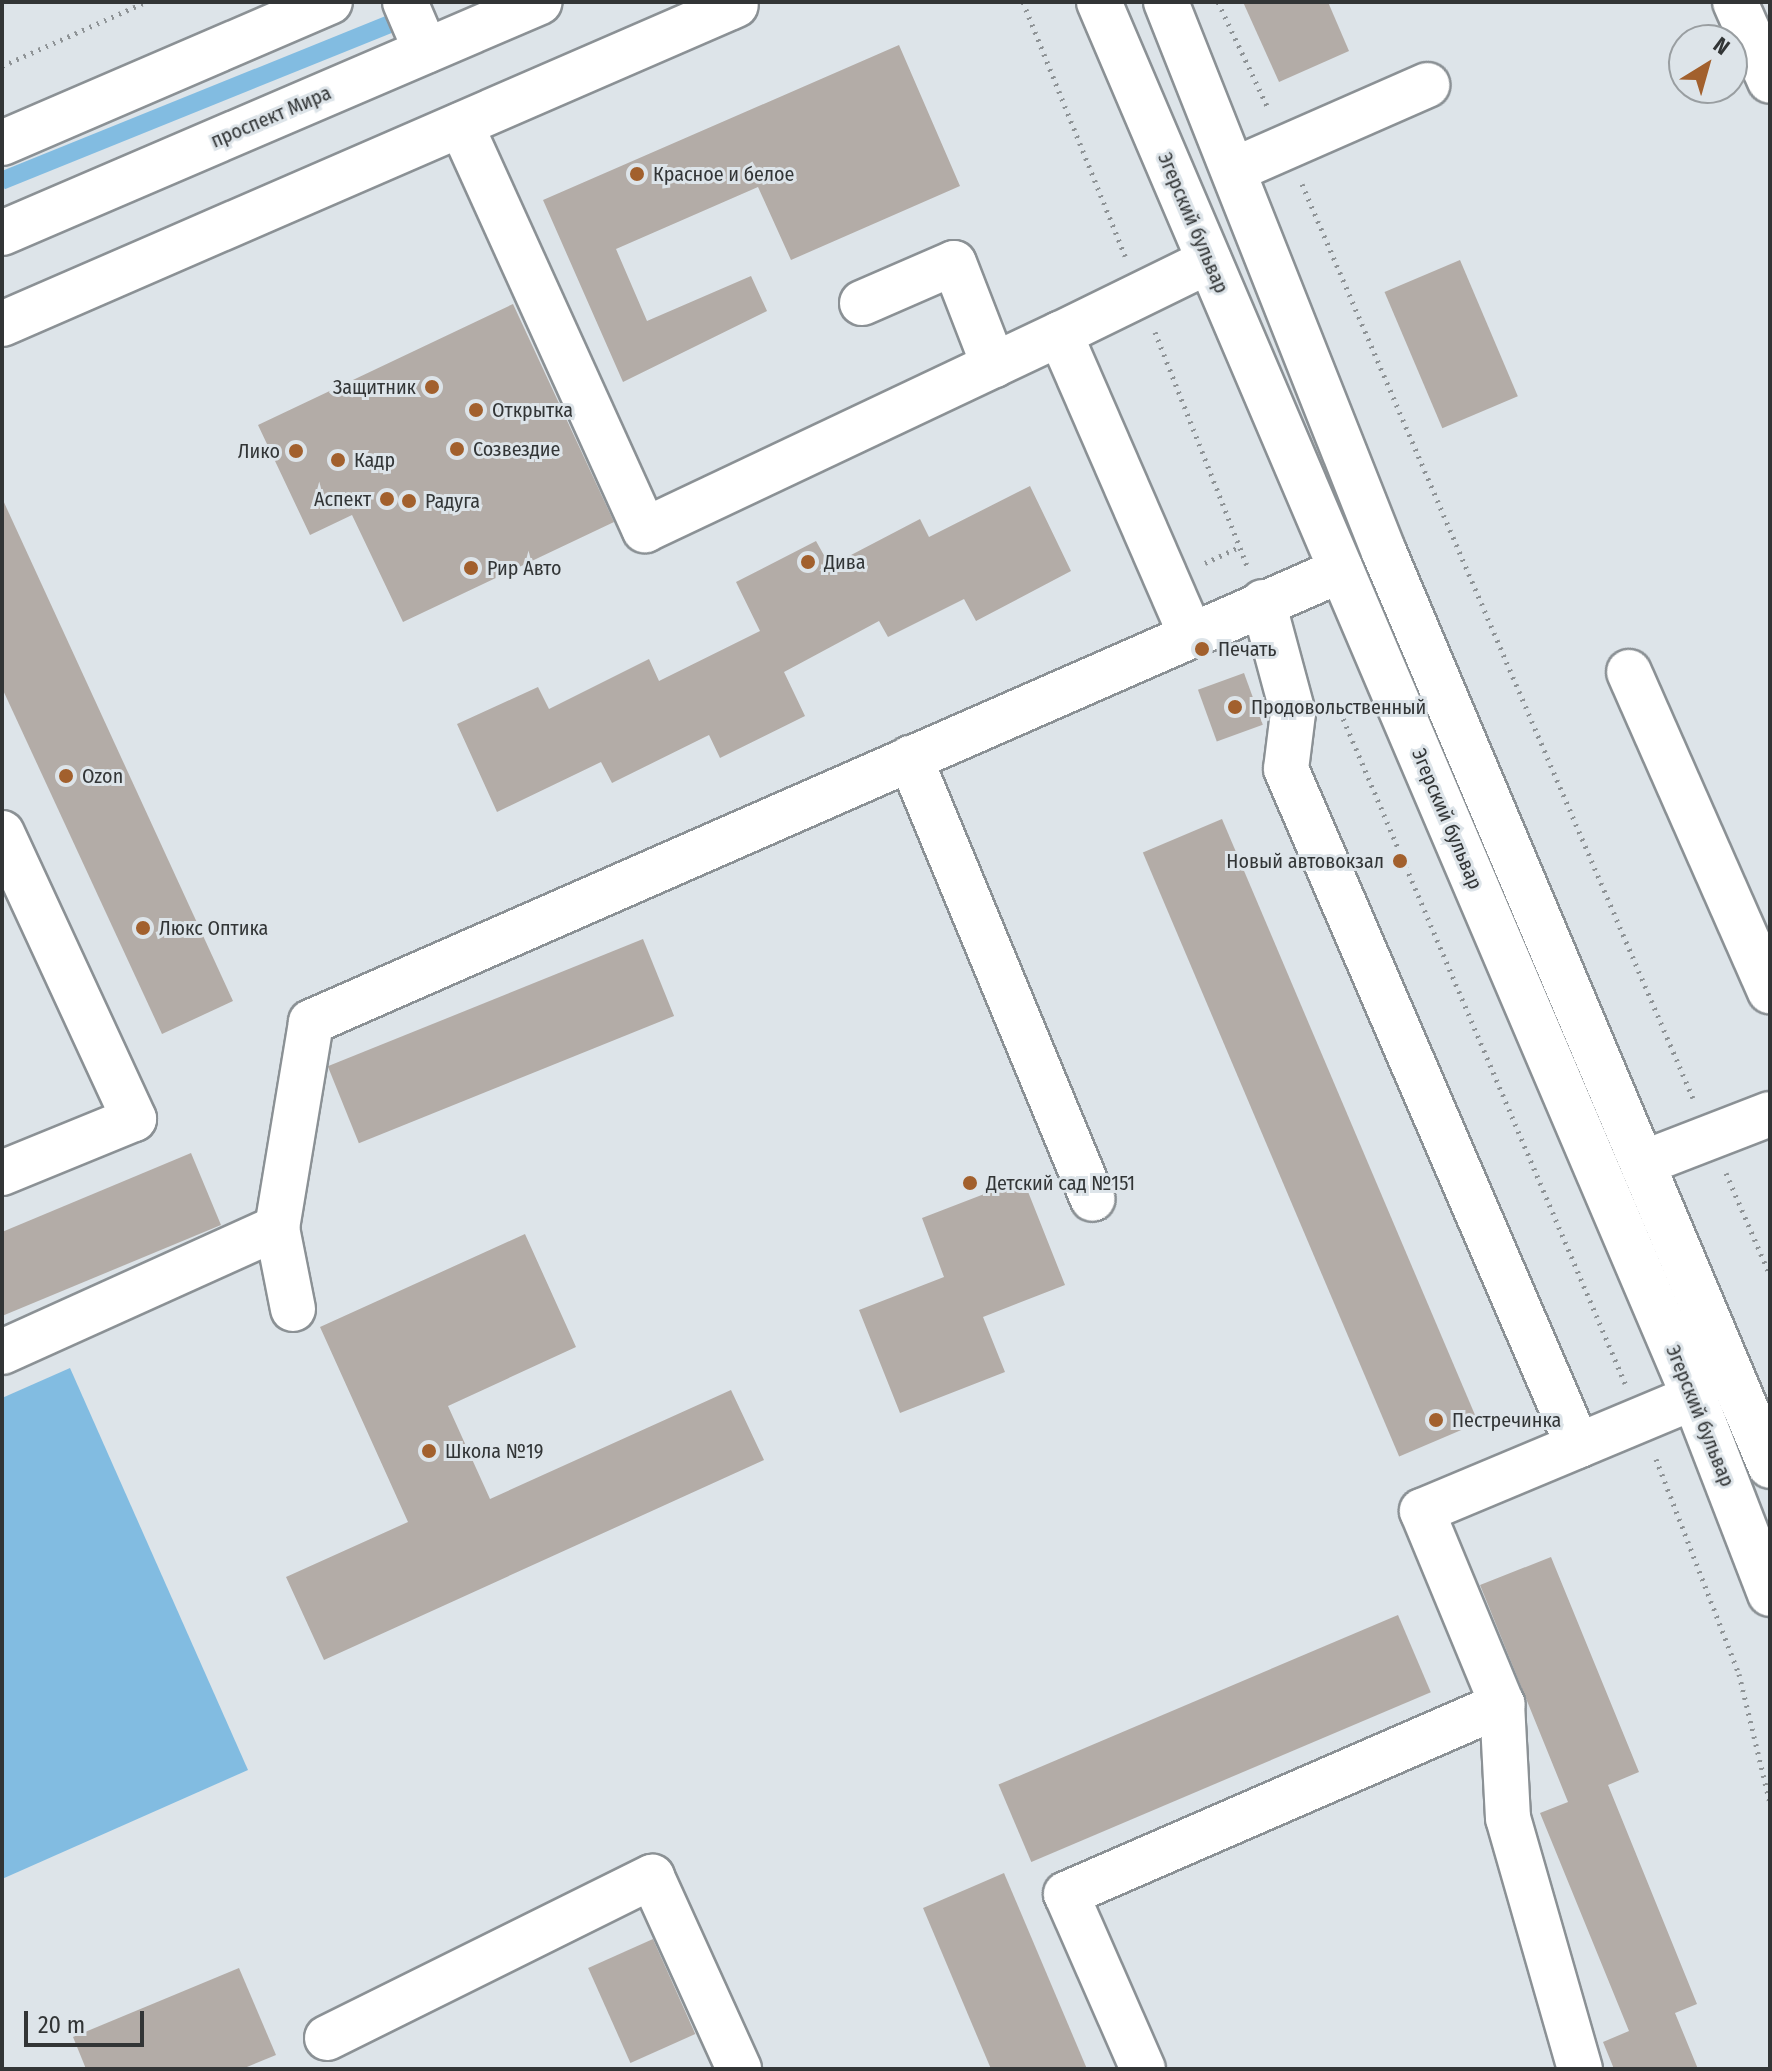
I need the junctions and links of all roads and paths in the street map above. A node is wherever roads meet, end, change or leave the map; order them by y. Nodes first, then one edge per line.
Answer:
1 (146, 2) edge
2 (330, 2) edge
3 (405, 2) edge
4 (540, 2) edge
5 (1023, 2) edge
6 (1099, 2) edge
7 (1166, 2) edge
8 (1218, 2) edge
9 (1735, 2) edge
10 (736, 5) dead end
11 (426, 51) junction
12 (2, 66) edge
13 (1770, 81) edge
14 (1427, 85) dead end
15 (461, 125) junction
16 (2, 143) edge
17 (1286, 147) junction
18 (1236, 169) junction
19 (1181, 194) junction
20 (2, 233) edge
21 (1209, 261) junction
22 (1127, 262) dead end
23 (862, 303) dead end
24 (1151, 322) dead end
25 (2, 324) edge
26 (1060, 334) junction
27 (994, 366) junction
28 (1384, 552) junction
29 (1341, 570) junction
30 (1256, 587) junction
31 (1191, 635) junction
32 (1629, 672) dead end
33 (1334, 698) dead end
34 (910, 758) junction
35 (2, 833) edge
36 (1770, 991) edge
37 (1677, 1059) dead end
38 (1770, 1114) edge
39 (1719, 1157) dead end
40 (1643, 1163) junction
41 (2, 1173) edge
42 (1602, 1181) junction
43 (1093, 1199) dead end
44 (277, 1228) junction
45 (1770, 1275) edge
46 (293, 1309) dead end
47 (2, 1352) edge
48 (1736, 1382) junction
49 (1630, 1394) dead end
50 (1694, 1397) junction
51 (1650, 1444) dead end
52 (1578, 1446) junction
53 (1770, 1466) edge
54 (1770, 1594) edge
55 (1502, 1704) junction
56 (1770, 1803) edge
57 (327, 2038) dead end
58 (739, 2069) edge
59 (1143, 2069) edge
60 (1580, 2069) edge

1 - 12 path
2 - 16 main road
3 - 11 main road
4 - 11 main road, проспект Мира
5 - 22 path
6 - 19 main road, Эгерский бульвар
7 - 18 main road
8 - 17 path
9 - 13 main road
10 - 15 main road
11 - 20 main road, проспект Мира
14 - 17 main road
15 - 25 main road
15 - 27 main road
17 - 18 main road
17 - 37 path
18 - 19 main road
18 - 28 main road
19 - 21 main road, Эгерский бульвар
21 - 26 main road
21 - 29 main road, Эгерский бульвар
23 - 27 main road
24 - 30 path
26 - 27 main road
26 - 31 main road
28 - 29 main road
28 - 40 main road
29 - 30 main road
29 - 42 main road, Эгерский бульвар
30 - 31 main road
30 - 52 main road
31 - 34 main road
32 - 36 main road
33 - 49 path
34 - 43 main road
34 - 44 main road
35 - 41 main road
38 - 40 main road
39 - 45 path
40 - 42 main road
40 - 48 main road
42 - 50 main road, Эгерский бульвар
44 - 46 main road
44 - 47 main road
48 - 50 main road
48 - 53 main road
50 - 52 main road
50 - 54 main road, Эгерский бульвар
51 - 56 path
52 - 55 main road
55 - 59 main road
55 - 60 main road
57 - 58 main road

